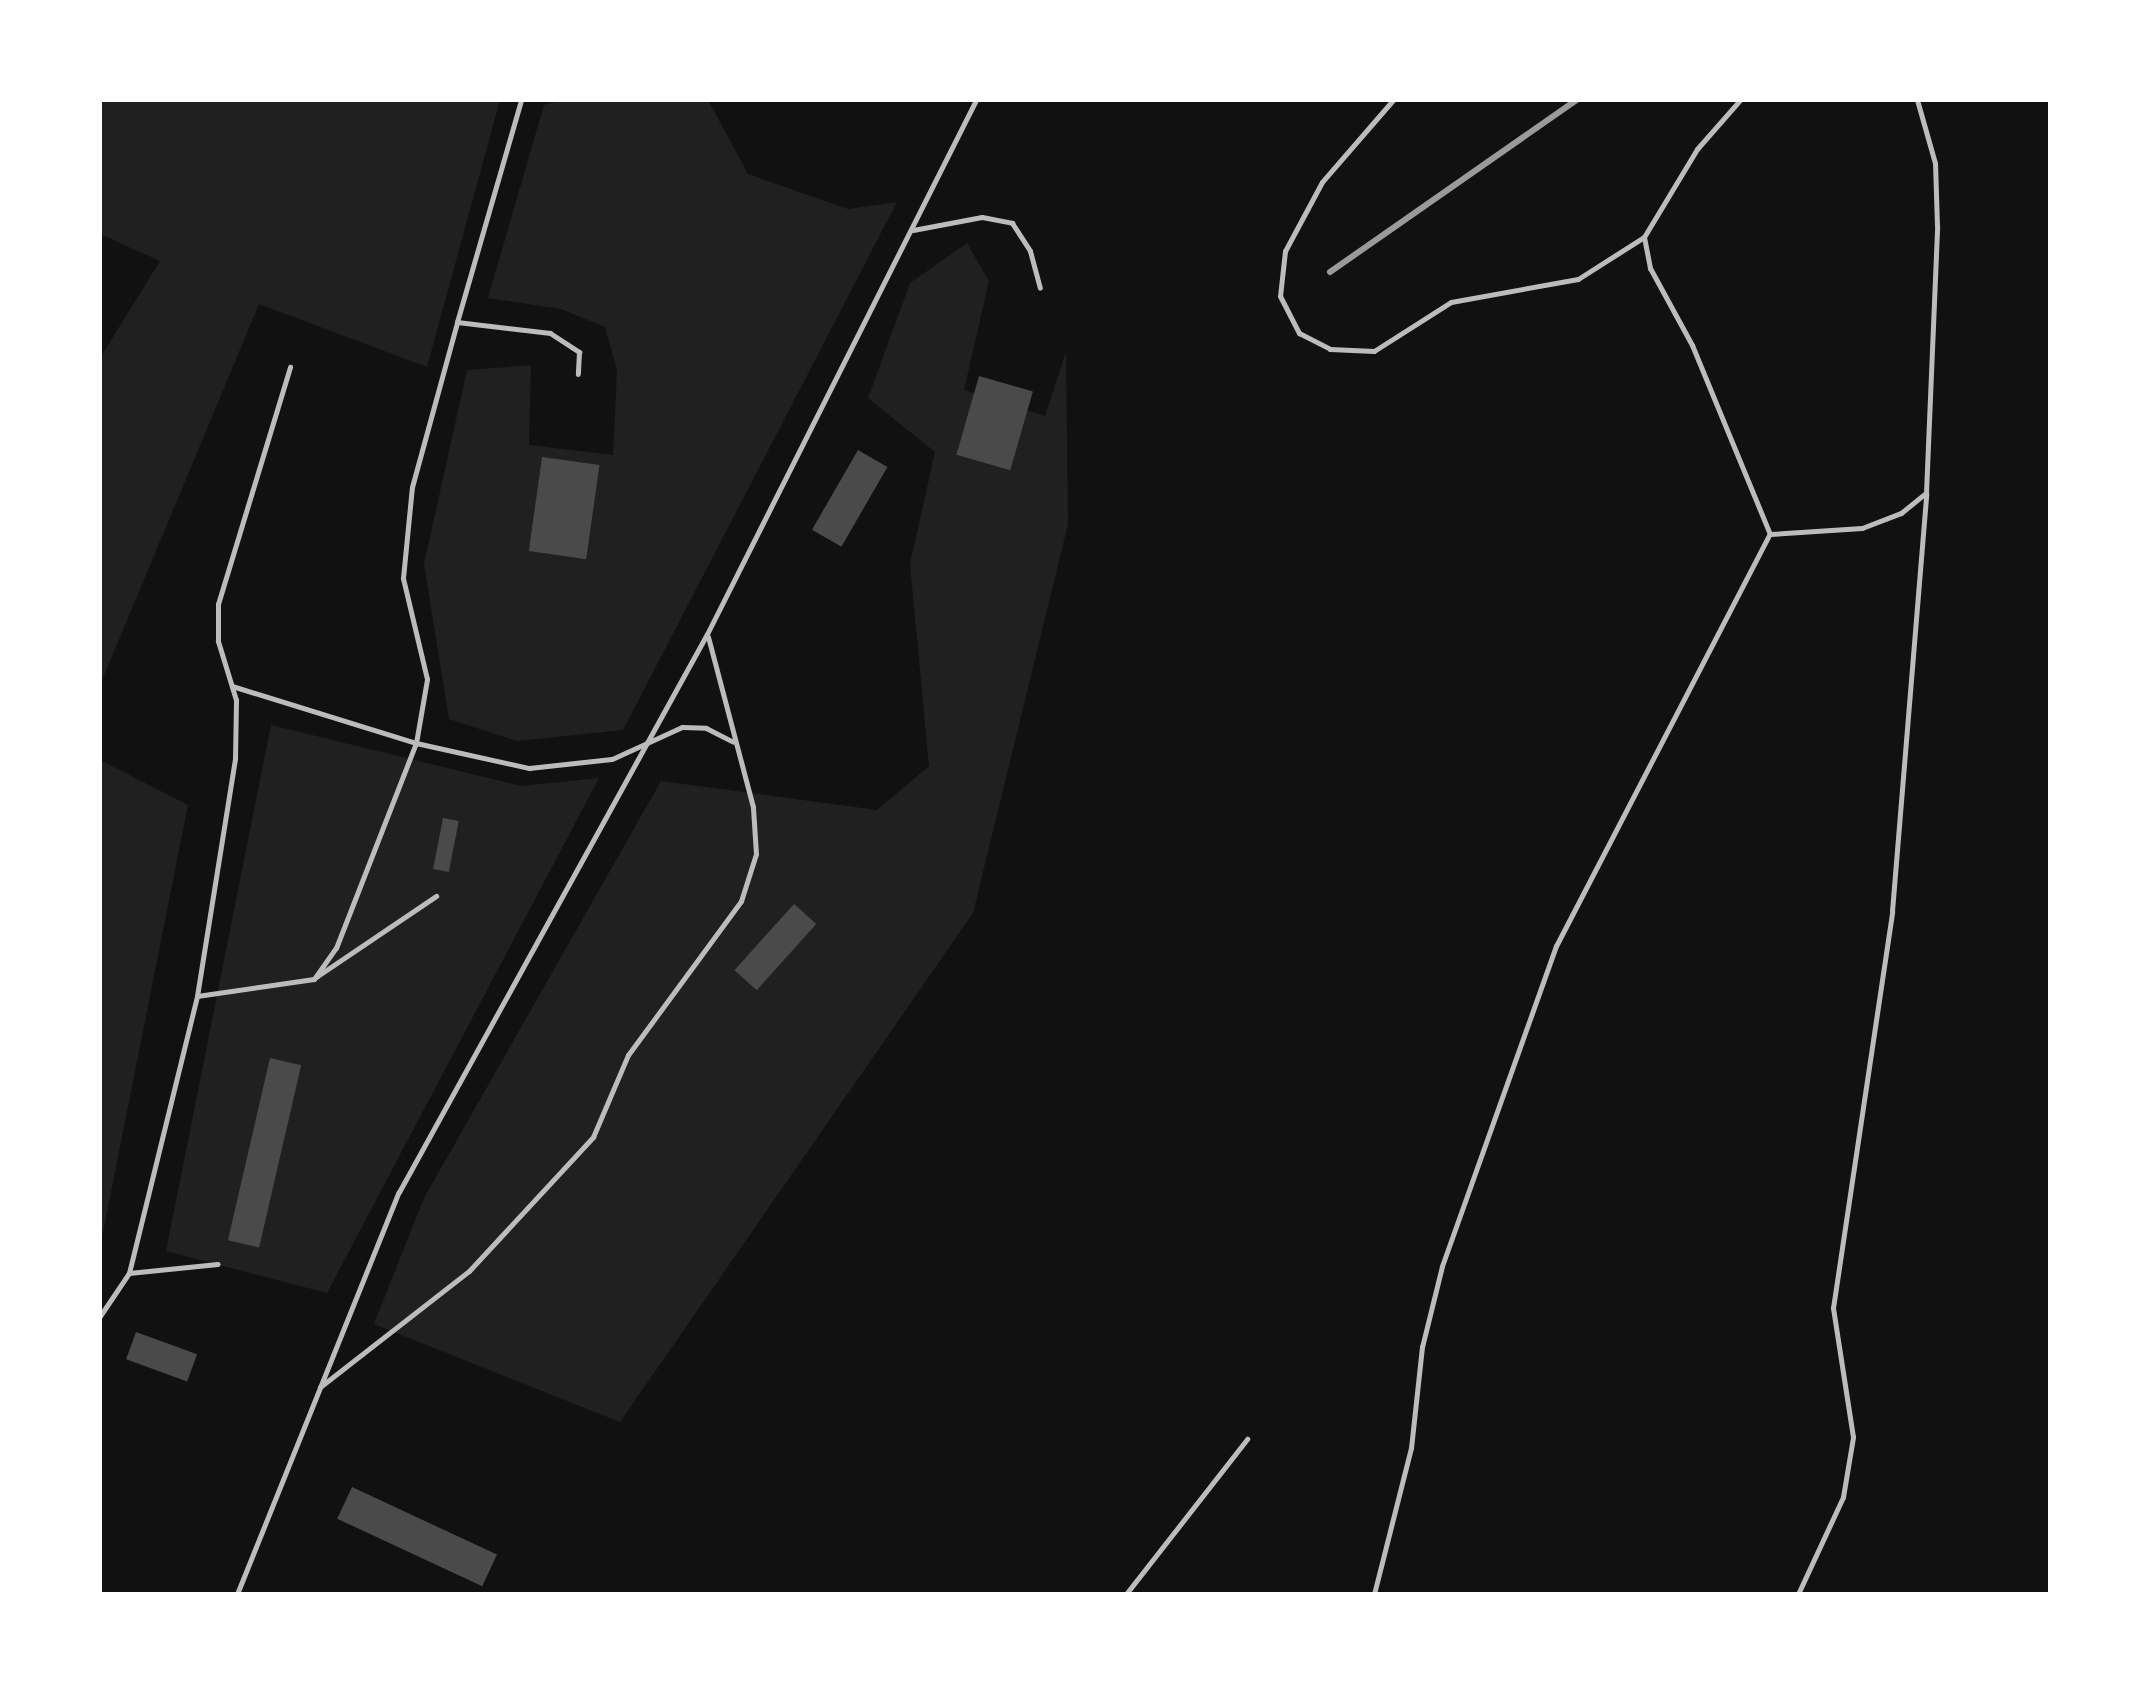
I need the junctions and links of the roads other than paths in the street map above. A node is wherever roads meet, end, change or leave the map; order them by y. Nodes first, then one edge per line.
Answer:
1 (521, 100) edge
2 (976, 100) edge
3 (1392, 100) edge
4 (1740, 100) edge
5 (1917, 100) edge
6 (913, 230) junction
7 (1644, 236) junction
8 (1040, 288) dead end
9 (456, 322) junction
10 (290, 367) dead end
11 (578, 374) dead end
12 (1926, 493) junction
13 (1770, 534) junction
14 (707, 634) junction
15 (232, 686) junction
16 (733, 742) junction
17 (416, 743) junction
18 (648, 744) junction
19 (436, 896) dead end
20 (314, 979) junction
21 (198, 996) junction
22 (218, 1264) dead end
23 (129, 1273) junction
24 (100, 1316) edge
25 (319, 1387) junction
26 (1247, 1440) dead end
27 (238, 1594) edge
28 (1126, 1594) edge
29 (1374, 1594) edge
30 (1798, 1594) edge

1 - 9 lane
2 - 6 lane
3 - 7 lane
4 - 7 lane
5 - 12 lane
6 - 8 lane
6 - 14 lane
7 - 13 lane
9 - 11 lane
9 - 17 lane
10 - 15 lane
12 - 13 lane
12 - 30 lane
13 - 29 lane
14 - 16 lane
14 - 18 lane
15 - 17 lane
15 - 21 lane
16 - 18 lane
16 - 25 lane
17 - 18 lane
17 - 20 lane
18 - 25 lane
19 - 20 lane
20 - 21 lane
21 - 23 lane
22 - 23 lane
23 - 24 lane
25 - 27 lane
26 - 28 lane

